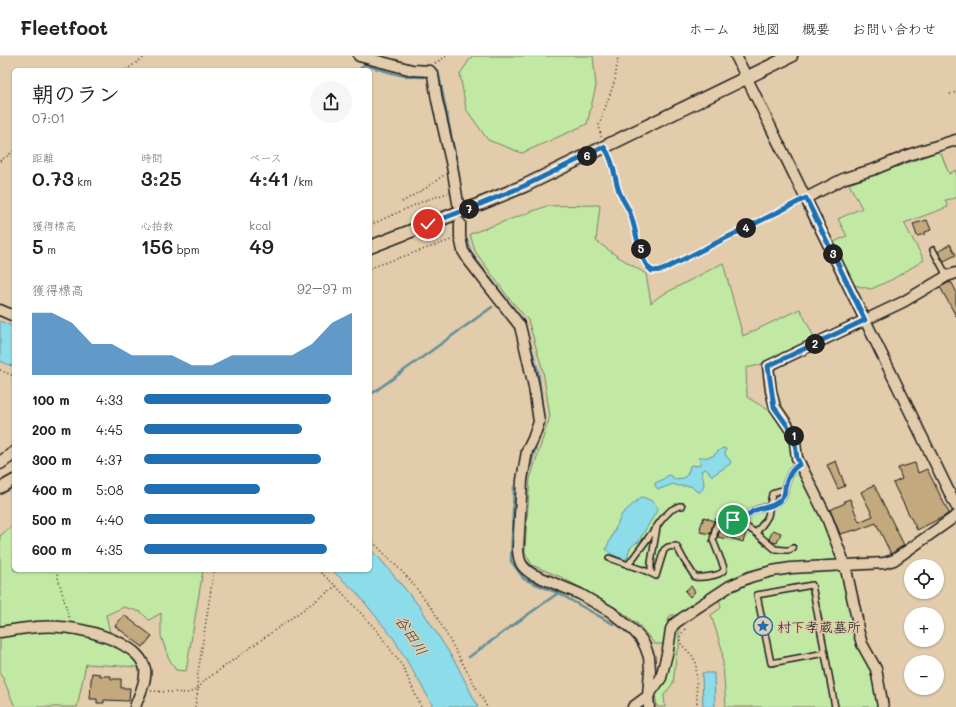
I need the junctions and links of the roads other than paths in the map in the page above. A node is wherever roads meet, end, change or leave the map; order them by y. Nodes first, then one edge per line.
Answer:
1 (359, 56) edge
2 (736, 56) edge
3 (791, 56) edge
4 (747, 77) junction
5 (956, 140) edge
6 (806, 198) junction
7 (458, 203) dead end
8 (460, 224) dead end
9 (372, 246) edge
10 (933, 250) dead end
11 (951, 274) edge
12 (0, 310) edge
13 (12, 315) edge
14 (865, 320) junction
15 (12, 454) edge
16 (0, 463) edge
17 (800, 464) junction
18 (12, 481) edge
19 (0, 488) edge
20 (785, 490) junction
21 (682, 506) dead end
22 (769, 506) junction
23 (956, 506) edge
24 (956, 516) edge
25 (742, 524) junction
26 (657, 527) junction
27 (756, 533) junction
28 (793, 548) dead end
29 (608, 558) dead end
30 (628, 565) junction
31 (845, 565) junction
32 (651, 574) junction
33 (0, 632) edge
34 (825, 653) junction
35 (648, 696) junction
36 (135, 707) edge
37 (633, 707) edge
38 (649, 707) edge
39 (835, 707) edge
40 (883, 707) edge

1 - 7 street
2 - 4 street
3 - 4 street
4 - 6 street
4 - 9 street
5 - 6 street
6 - 14 street
8 - 35 street
10 - 11 lane
11 - 14 street
12 - 13 street
14 - 17 street
14 - 23 street
15 - 16 street
17 - 20 lane
17 - 31 street
18 - 19 street
20 - 22 lane
20 - 22 lane
21 - 26 lane
22 - 25 lane
22 - 27 lane
24 - 31 street
25 - 27 lane
25 - 32 lane
26 - 30 lane
26 - 32 lane
27 - 28 lane
29 - 30 lane
30 - 32 lane
31 - 35 street
31 - 40 street
33 - 36 street
34 - 34 lane
34 - 39 lane
35 - 37 street
35 - 38 street

